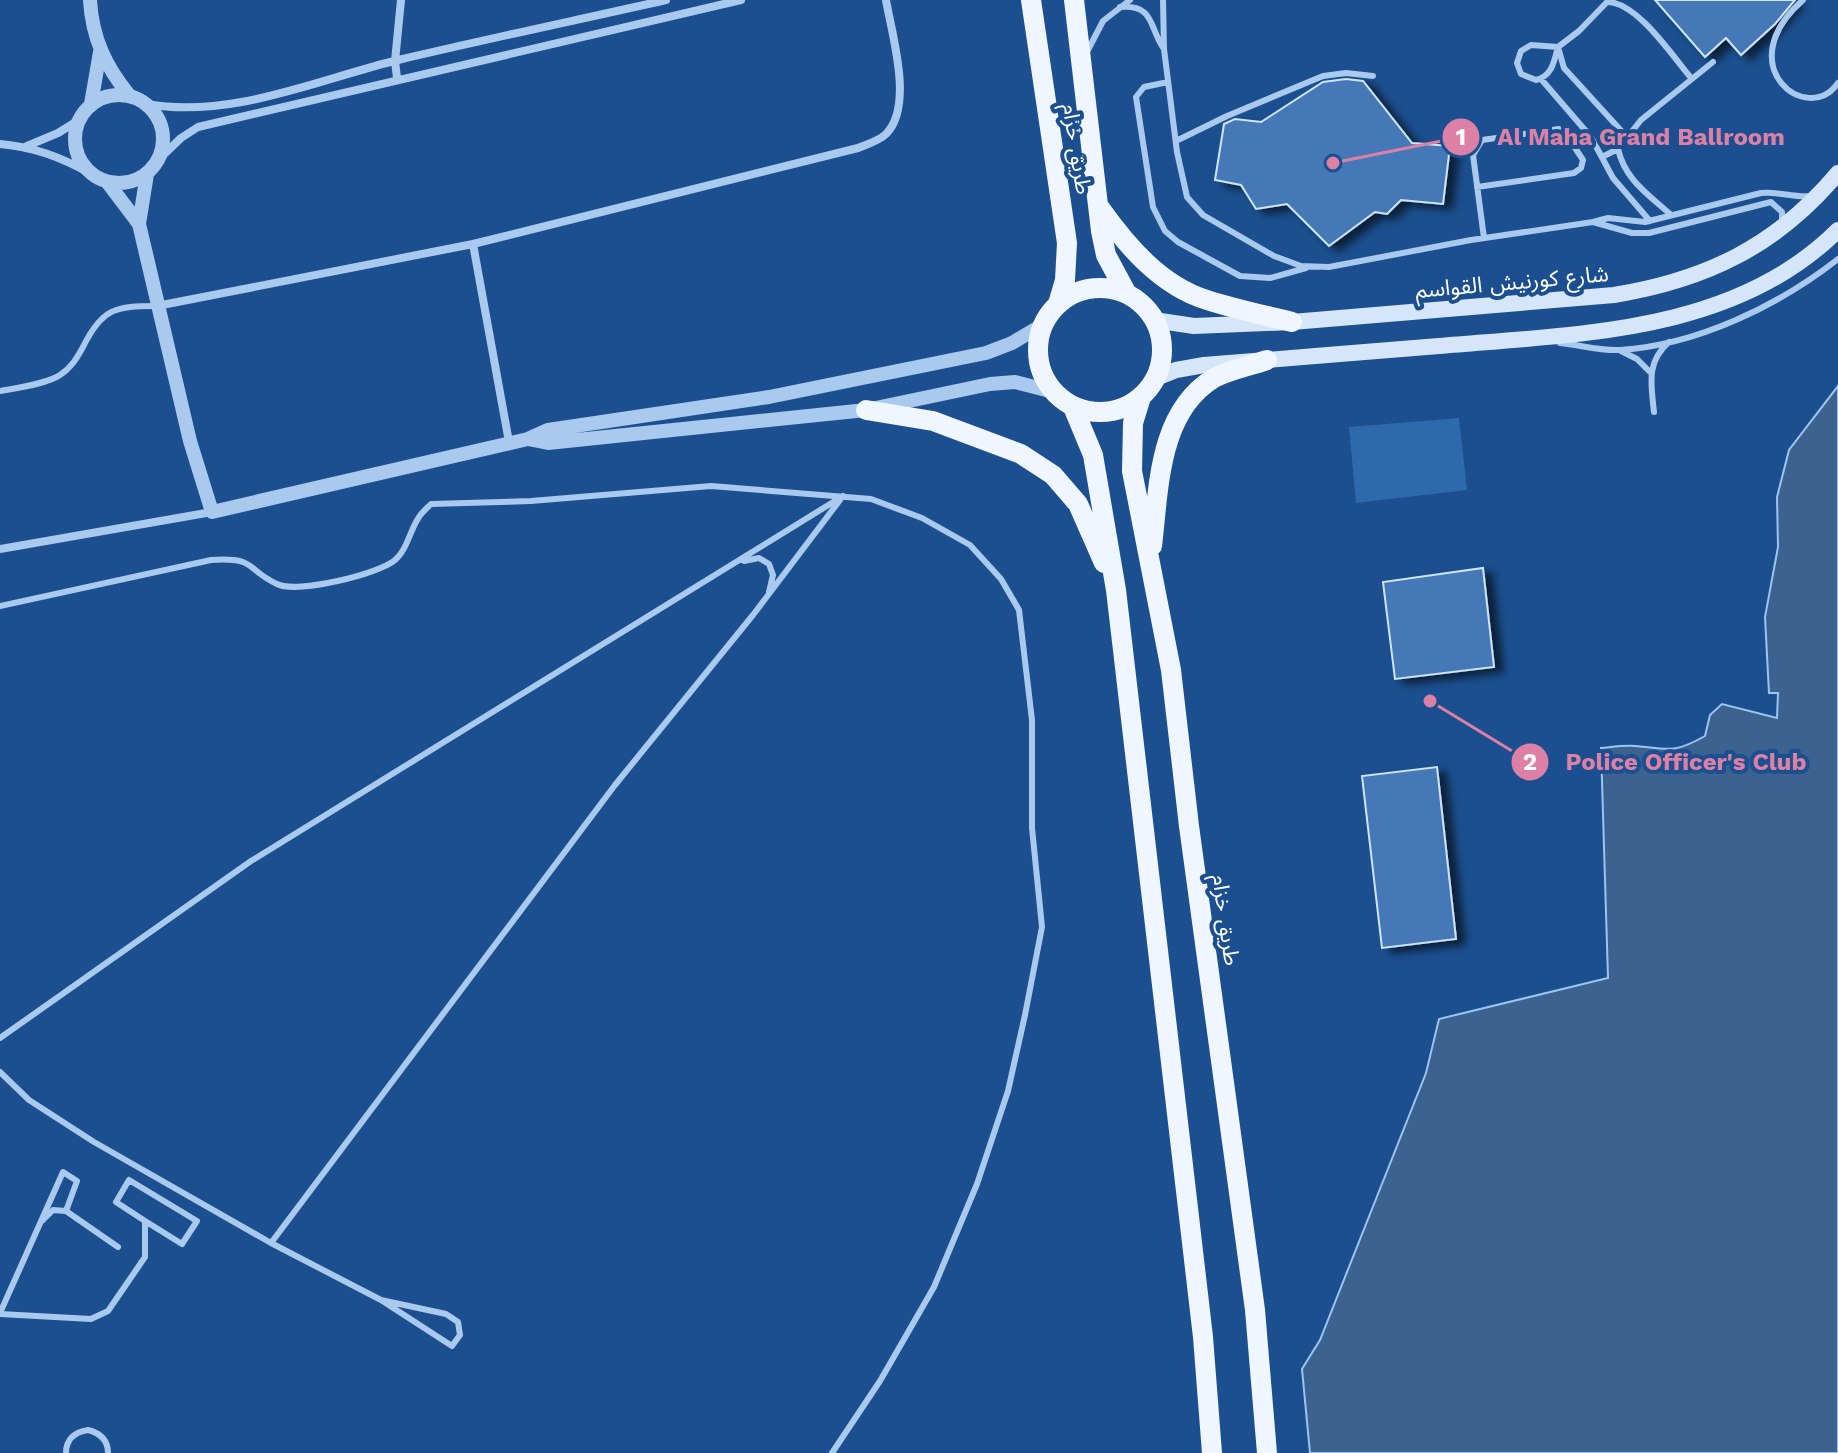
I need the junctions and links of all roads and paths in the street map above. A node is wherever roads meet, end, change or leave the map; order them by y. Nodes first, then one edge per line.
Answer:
1 (90, 0) edge
2 (401, 0) edge
3 (666, 0) edge
4 (741, 0) edge
5 (886, 0) edge
6 (1031, 0) edge
7 (1074, 0) edge
8 (1130, 0) edge
9 (1163, 0) edge
10 (1803, 0) edge
11 (1609, 1) edge
12 (1118, 7) junction
13 (1558, 47) junction
14 (1164, 49) junction
15 (100, 52) junction
16 (395, 61) junction
17 (1713, 62) dead end
18 (1373, 76) dead end
19 (397, 78) junction
20 (1541, 79) junction
21 (1692, 79) junction
22 (1168, 82) junction
23 (1838, 83) edge
24 (1085, 85) junction
25 (129, 95) junction
26 (91, 104) junction
27 (147, 104) junction
28 (79, 120) junction
29 (1626, 136) junction
30 (1176, 141) junction
31 (0, 144) edge
32 (27, 146) junction
33 (1618, 149) junction
34 (1602, 157) junction
35 (159, 159) junction
36 (1838, 173) edge
37 (91, 174) junction
38 (147, 174) junction
39 (108, 183) junction
40 (1477, 187) junction
41 (1820, 195) junction
42 (1096, 202) junction
43 (1671, 215) junction
44 (1650, 221) junction
45 (1593, 222) junction
46 (139, 224) junction
47 (1675, 226) junction
48 (1780, 229) junction
49 (1838, 230) edge
50 (1656, 231) junction
51 (1484, 238) junction
52 (473, 244) junction
53 (1838, 259) edge
54 (1310, 267) junction
55 (1127, 294) junction
56 (1058, 304) junction
57 (157, 306) junction
58 (1154, 320) junction
59 (1292, 322) junction
60 (1044, 324) junction
61 (1504, 340) junction
62 (1671, 341) junction
63 (1620, 350) junction
64 (1267, 360) junction
65 (1650, 372) junction
66 (1156, 378) junction
67 (0, 391) edge
68 (1054, 392) junction
69 (1141, 397) junction
70 (1073, 407) junction
71 (866, 410) junction
72 (1654, 412) dead end
73 (528, 439) junction
74 (509, 442) junction
75 (843, 496) junction
76 (212, 512) junction
77 (0, 549) edge
78 (740, 562) junction
79 (1150, 566) junction
80 (1116, 590) junction
81 (768, 594) junction
82 (0, 606) edge
83 (0, 1038) edge
84 (0, 1072) edge
85 (66, 1211) junction
86 (145, 1221) junction
87 (39, 1223) junction
88 (271, 1243) junction
89 (118, 1247) dead end
90 (381, 1300) junction
91 (0, 1313) edge
92 (66, 1453) edge
93 (108, 1453) edge
94 (832, 1453) edge
95 (1212, 1453) edge
96 (1267, 1453) edge

1 - 15 street
2 - 16 street
3 - 16 street
4 - 19 street
5 - 52 street
6 - 56 main road, طريق خزام
7 - 24 main road, طريق خزام
8 - 12 lane
9 - 14 lane
10 - 23 lane
11 - 13 lane
11 - 21 lane
12 - 14 lane
12 - 24 lane
13 - 20 lane
13 - 20 lane
13 - 29 lane
14 - 22 lane
15 - 25 street
15 - 26 street
16 - 19 street
16 - 27 street
17 - 21 lane
18 - 30 lane
19 - 35 street
20 - 34 lane
21 - 29 lane
22 - 30 lane
22 - 54 lane
24 - 42 main road, طريق خزام
25 - 26 street
25 - 27 street
26 - 28 street
27 - 35 street
28 - 32 street
28 - 37 street
29 - 33 lane
30 - 54 lane
31 - 32 street
32 - 37 street
33 - 34 lane
33 - 43 lane
34 - 44 lane
35 - 38 street
36 - 41 main road, شارع كورنيش القواسم
37 - 39 street
38 - 39 street
38 - 46 street
39 - 46 street
40 - 40 lane
40 - 51 lane
41 - 43 lane
41 - 48 main road, شارع كورنيش القواسم
42 - 55 main road, طريق خزام
42 - 59 main road
43 - 44 lane
43 - 47 lane
44 - 45 lane
44 - 50 lane
45 - 50 lane
45 - 51 lane
46 - 57 street
47 - 48 lane
47 - 50 lane
48 - 59 main road, شارع كورنيش القواسم
49 - 61 main road
51 - 54 lane
52 - 57 street
52 - 74 street
53 - 62 lane
55 - 56 main road
55 - 58 main road
56 - 60 main road
57 - 67 lane
57 - 76 street
58 - 59 main road, شارع كورنيش القواسم
58 - 66 main road
60 - 68 main road
60 - 73 street
61 - 63 lane
61 - 64 main road
62 - 63 lane
62 - 65 lane
63 - 65 lane
64 - 66 main road
64 - 79 main road
65 - 72 lane
66 - 69 main road
68 - 70 main road
68 - 71 street
69 - 70 main road
69 - 79 main road, طريق خزام
70 - 80 main road
71 - 73 street
71 - 80 main road
73 - 74 street
74 - 76 street
75 - 78 lane
75 - 81 lane
75 - 82 lane
75 - 94 lane
76 - 77 street
78 - 81 lane
78 - 83 lane
79 - 96 main road, طريق خزام
80 - 95 main road
81 - 88 lane
84 - 88 lane
85 - 87 lane
85 - 87 lane
85 - 89 lane
86 - 86 lane
86 - 91 lane
87 - 91 lane
88 - 90 lane
90 - 90 lane
92 - 93 lane

